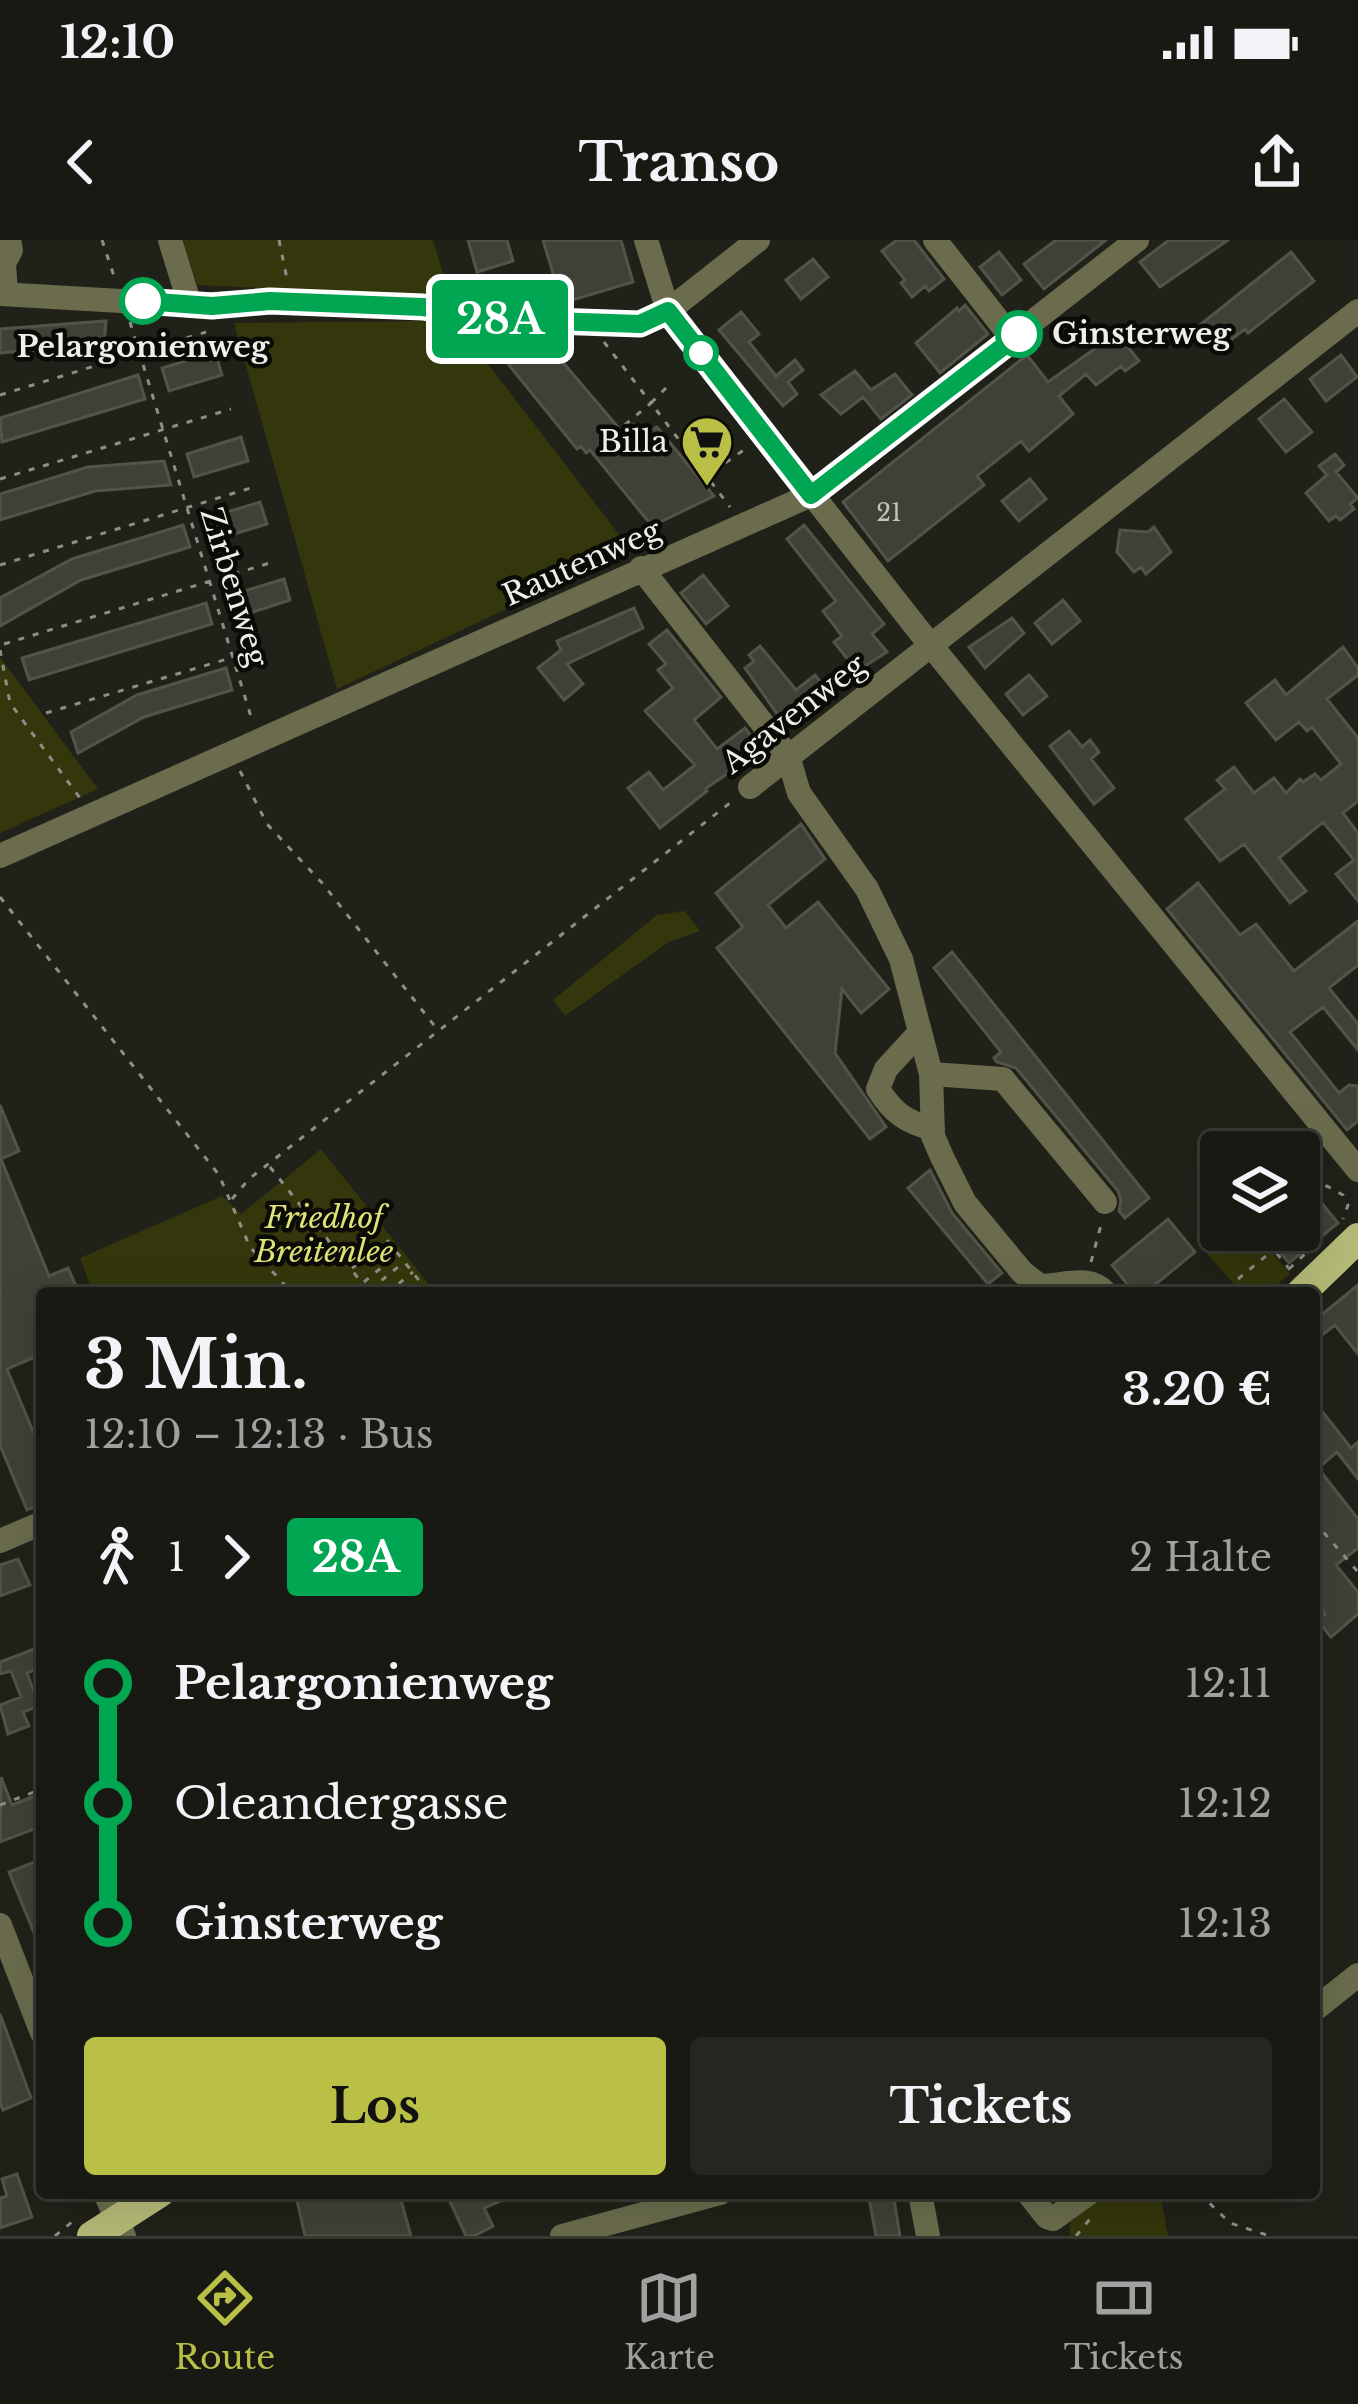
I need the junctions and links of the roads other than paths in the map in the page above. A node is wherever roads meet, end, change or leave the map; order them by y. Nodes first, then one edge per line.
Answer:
1 (170, 240) edge
2 (646, 240) edge
3 (758, 240) edge
4 (934, 240) edge
5 (1136, 240) edge
6 (4, 254) edge
7 (3, 294) edge
8 (190, 305) junction
9 (668, 311) junction
10 (1358, 311) edge
11 (1012, 338) junction
12 (811, 495) junction
13 (641, 568) junction
14 (931, 645) junction
15 (788, 756) junction
16 (750, 787) road end
17 (0, 856) edge
18 (920, 1032) junction
19 (931, 1074) junction
20 (933, 1129) junction
21 (1354, 1167) edge
22 (1105, 1202) road end
23 (1348, 1232) edge
24 (1096, 1287) edge
25 (1306, 1287) edge
26 (36, 1526) edge
27 (0, 1541) edge
28 (0, 1925) edge
29 (1358, 1975) edge
30 (1320, 2005) edge
31 (36, 2018) edge
32 (148, 2199) edge
33 (698, 2199) edge
34 (921, 2199) edge
35 (1033, 2199) edge
36 (1082, 2199) edge
37 (109, 2221) edge
38 (562, 2236) edge
39 (928, 2236) edge

1 - 8 street
2 - 9 street
3 - 9 street
4 - 11 street
5 - 11 street, Rautenweg
6 - 7 street
7 - 8 street
8 - 9 street
9 - 12 street
10 - 14 street, Agavenweg
11 - 12 street, Rautenweg
12 - 13 street, Rautenweg
12 - 14 street
13 - 15 street
13 - 17 street, Rautenweg
14 - 15 street, Agavenweg
14 - 21 street
15 - 16 street, Agavenweg
15 - 18 street
18 - 19 street
18 - 20 street
19 - 20 street
19 - 22 street
20 - 24 street
23 - 25 main road
26 - 27 street
28 - 31 street
29 - 30 street
32 - 37 main road
33 - 38 street
34 - 39 street
35 - 36 street

